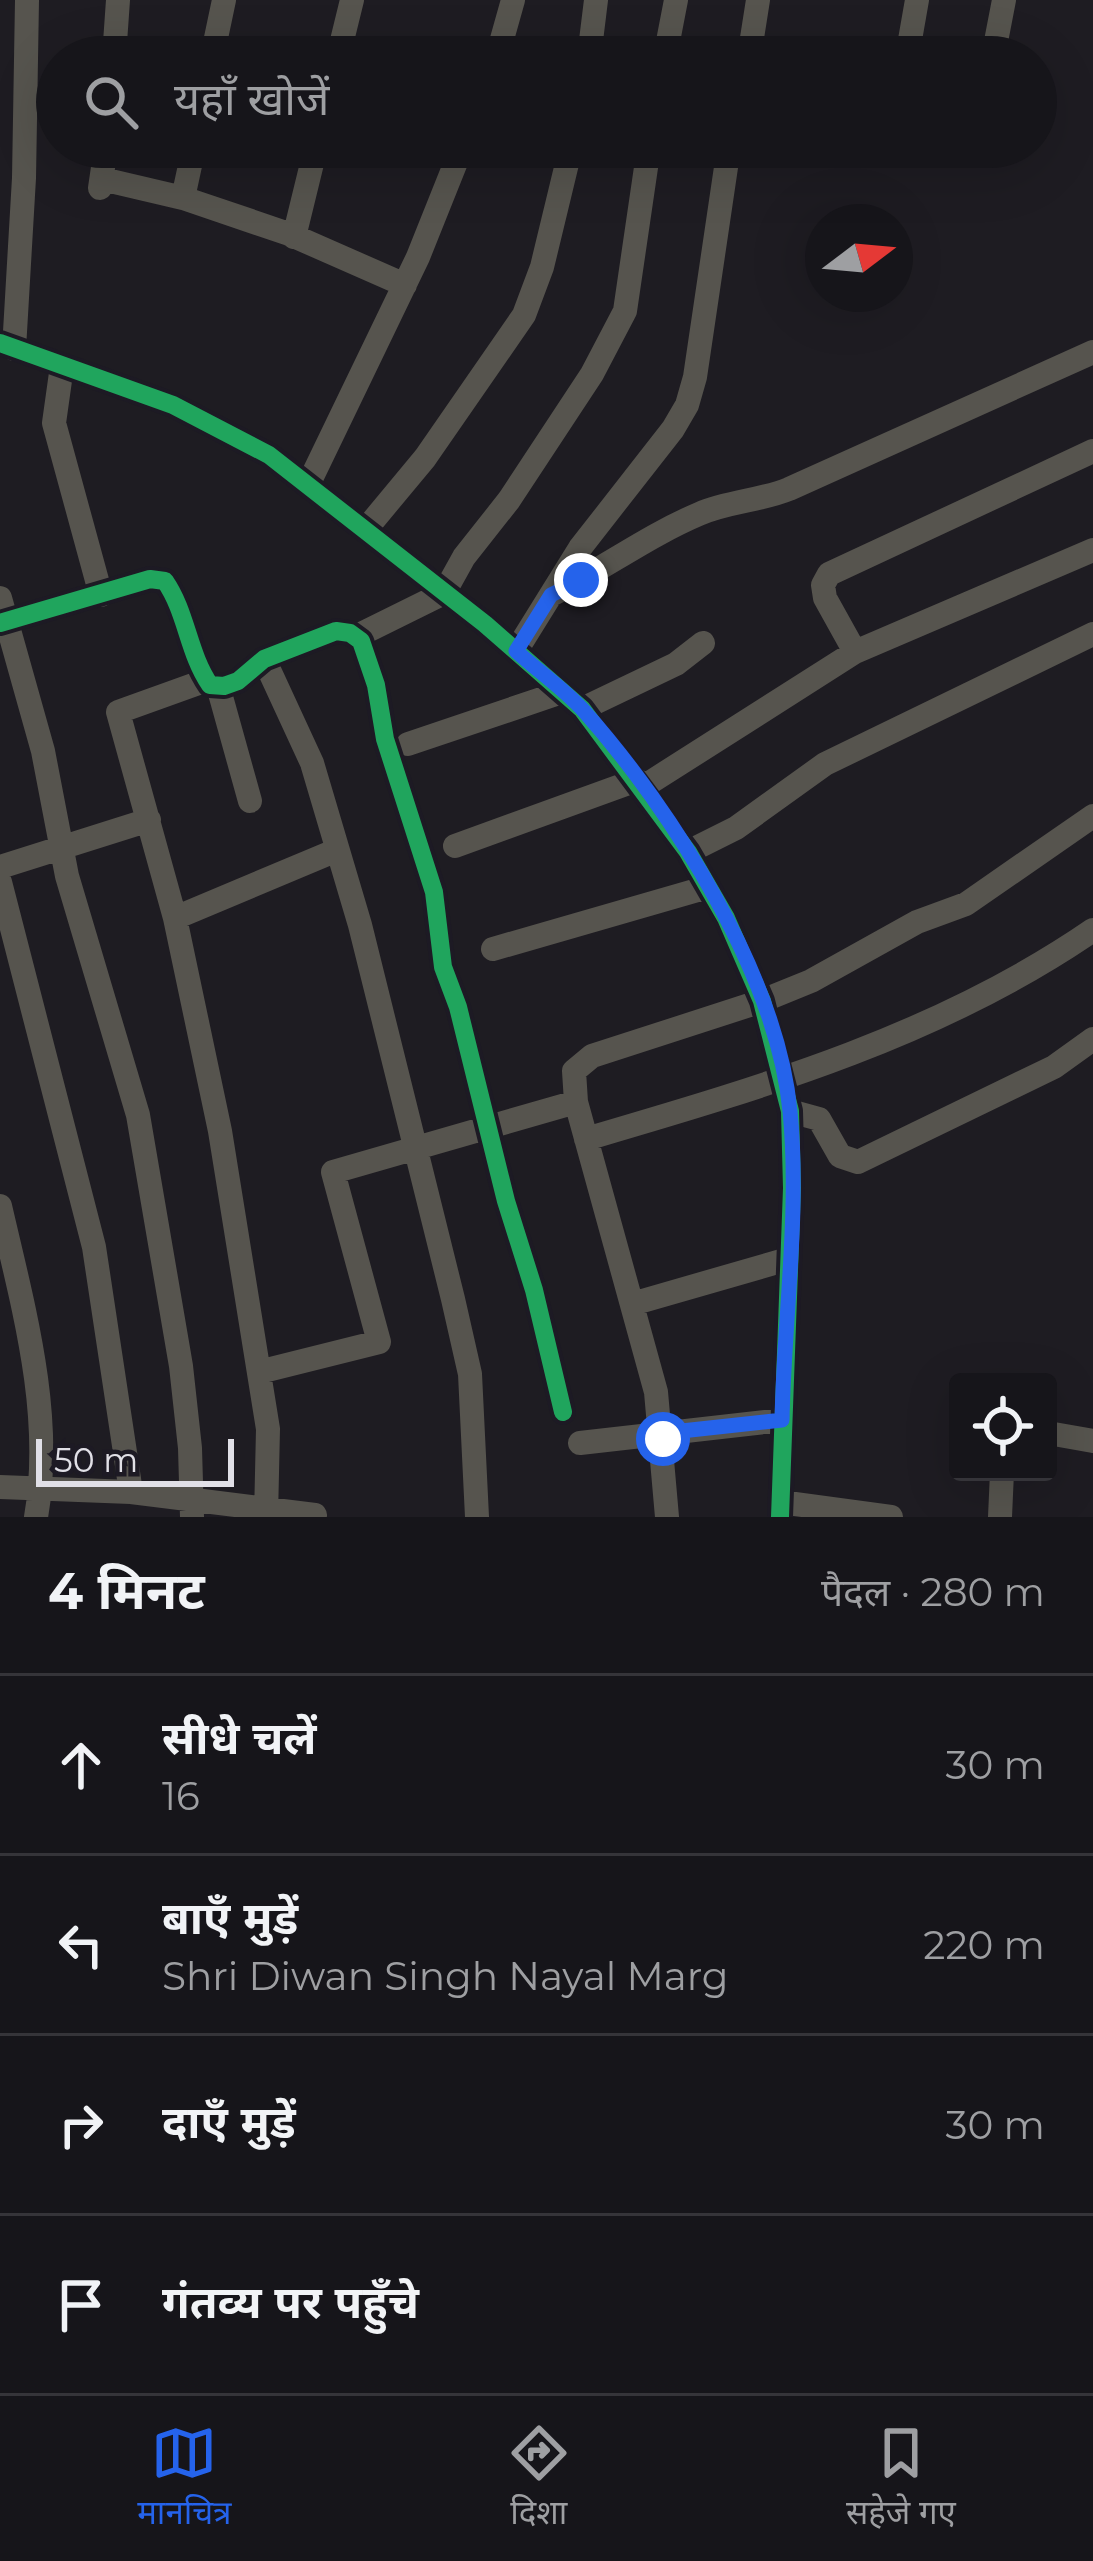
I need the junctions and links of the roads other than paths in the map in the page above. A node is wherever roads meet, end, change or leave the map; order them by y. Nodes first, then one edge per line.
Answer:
1 (27, 0) edge
2 (118, 0) edge
3 (224, 0) edge
4 (352, 0) edge
5 (513, 0) edge
6 (596, 0) edge
7 (676, 0) edge
8 (758, 0) edge
9 (916, 0) edge
10 (1004, 0) edge
11 (115, 36) edge
12 (216, 36) edge
13 (343, 36) edge
14 (503, 36) edge
15 (592, 36) edge
16 (669, 36) edge
17 (752, 36) edge
18 (910, 36) edge
19 (997, 36) edge
20 (103, 168) edge
21 (189, 168) edge
22 (311, 168) edge
23 (453, 168) edge
24 (566, 168) edge
25 (646, 168) edge
26 (726, 168) edge
27 (183, 198) junction
28 (294, 236) junction
29 (405, 285) junction
30 (7, 346) edge
31 (1093, 352) edge
32 (62, 366) junction
33 (1093, 451) edge
34 (308, 485) junction
35 (366, 529) junction
36 (1093, 550) edge
37 (444, 592) junction
38 (101, 595) junction
39 (551, 595) junction
40 (2, 614) edge
41 (1093, 634) edge
42 (356, 637) junction
43 (703, 643) dead end
44 (516, 651) junction
45 (855, 652) junction
46 (264, 659) junction
47 (213, 683) junction
48 (562, 692) junction
49 (582, 709) junction
50 (409, 744) dead end
51 (640, 783) junction
52 (250, 801) dead end
53 (1093, 816) edge
54 (149, 820) junction
55 (455, 846) dead end
56 (62, 847) junction
57 (337, 850) junction
58 (688, 852) junction
59 (0, 867) edge
60 (0, 882) edge
61 (708, 887) junction
62 (175, 918) junction
63 (1093, 930) edge
64 (493, 950) dead end
65 (762, 1001) junction
66 (1093, 1039) edge
67 (785, 1081) junction
68 (576, 1102) junction
69 (790, 1112) junction
70 (486, 1128) junction
71 (586, 1138) junction
72 (413, 1149) junction
73 (0, 1206) edge
74 (788, 1259) junction
75 (632, 1304) junction
76 (259, 1372) junction
77 (563, 1412) dead end
78 (782, 1420) junction
79 (663, 1433) junction
80 (1057, 1435) edge
81 (1093, 1441) edge
82 (580, 1443) dead end
83 (1002, 1481) edge
84 (0, 1487) edge
85 (41, 1491) junction
86 (131, 1492) junction
87 (193, 1509) edge
88 (780, 1509) edge
89 (266, 1513) edge
90 (315, 1515) edge
91 (36, 1517) edge
92 (477, 1517) edge
93 (667, 1517) edge
94 (891, 1517) edge
95 (1000, 1517) edge

1 - 30 street
2 - 11 street
3 - 12 street
4 - 13 street
5 - 14 street
6 - 15 street
7 - 16 street
8 - 17 street
9 - 18 street
10 - 19 street
20 - 27 street
21 - 27 street
22 - 28 street
23 - 29 street
24 - 35 street
25 - 37 street
26 - 39 street
27 - 28 street
28 - 29 street
29 - 34 street
30 - 32 street
31 - 39 street
32 - 34 street
32 - 38 street
33 - 45 street
34 - 35 street
35 - 37 street
36 - 45 street
37 - 42 street
37 - 44 street
38 - 40 street
38 - 47 street
39 - 44 street
40 - 56 street
41 - 58 street
42 - 46 street
42 - 70 street
43 - 49 street
44 - 48 street
45 - 51 street
46 - 47 street
46 - 57 street
47 - 52 street
47 - 54 street
48 - 49 street
48 - 50 street
49 - 51 street
51 - 55 street
51 - 58 street
53 - 65 street
54 - 56 street
54 - 62 street
56 - 59 street
56 - 87 street
57 - 62 street
57 - 72 street
58 - 61 street
60 - 86 street
61 - 64 street
61 - 65 street
62 - 76 street
63 - 67 street
65 - 67 street
65 - 68 street
66 - 69 street
67 - 69 street
67 - 71 street
68 - 70 street
68 - 71 street
69 - 74 street
70 - 72 street
70 - 77 street
71 - 75 street
72 - 76 street
72 - 92 street
73 - 85 street
74 - 75 street
74 - 78 street
75 - 79 street
76 - 89 street
78 - 79 street
78 - 88 street
79 - 82 street
79 - 93 street
80 - 81 street
83 - 95 street
84 - 85 street
85 - 86 street
85 - 91 street
86 - 87 street
87 - 89 street
88 - 94 street
89 - 90 street

